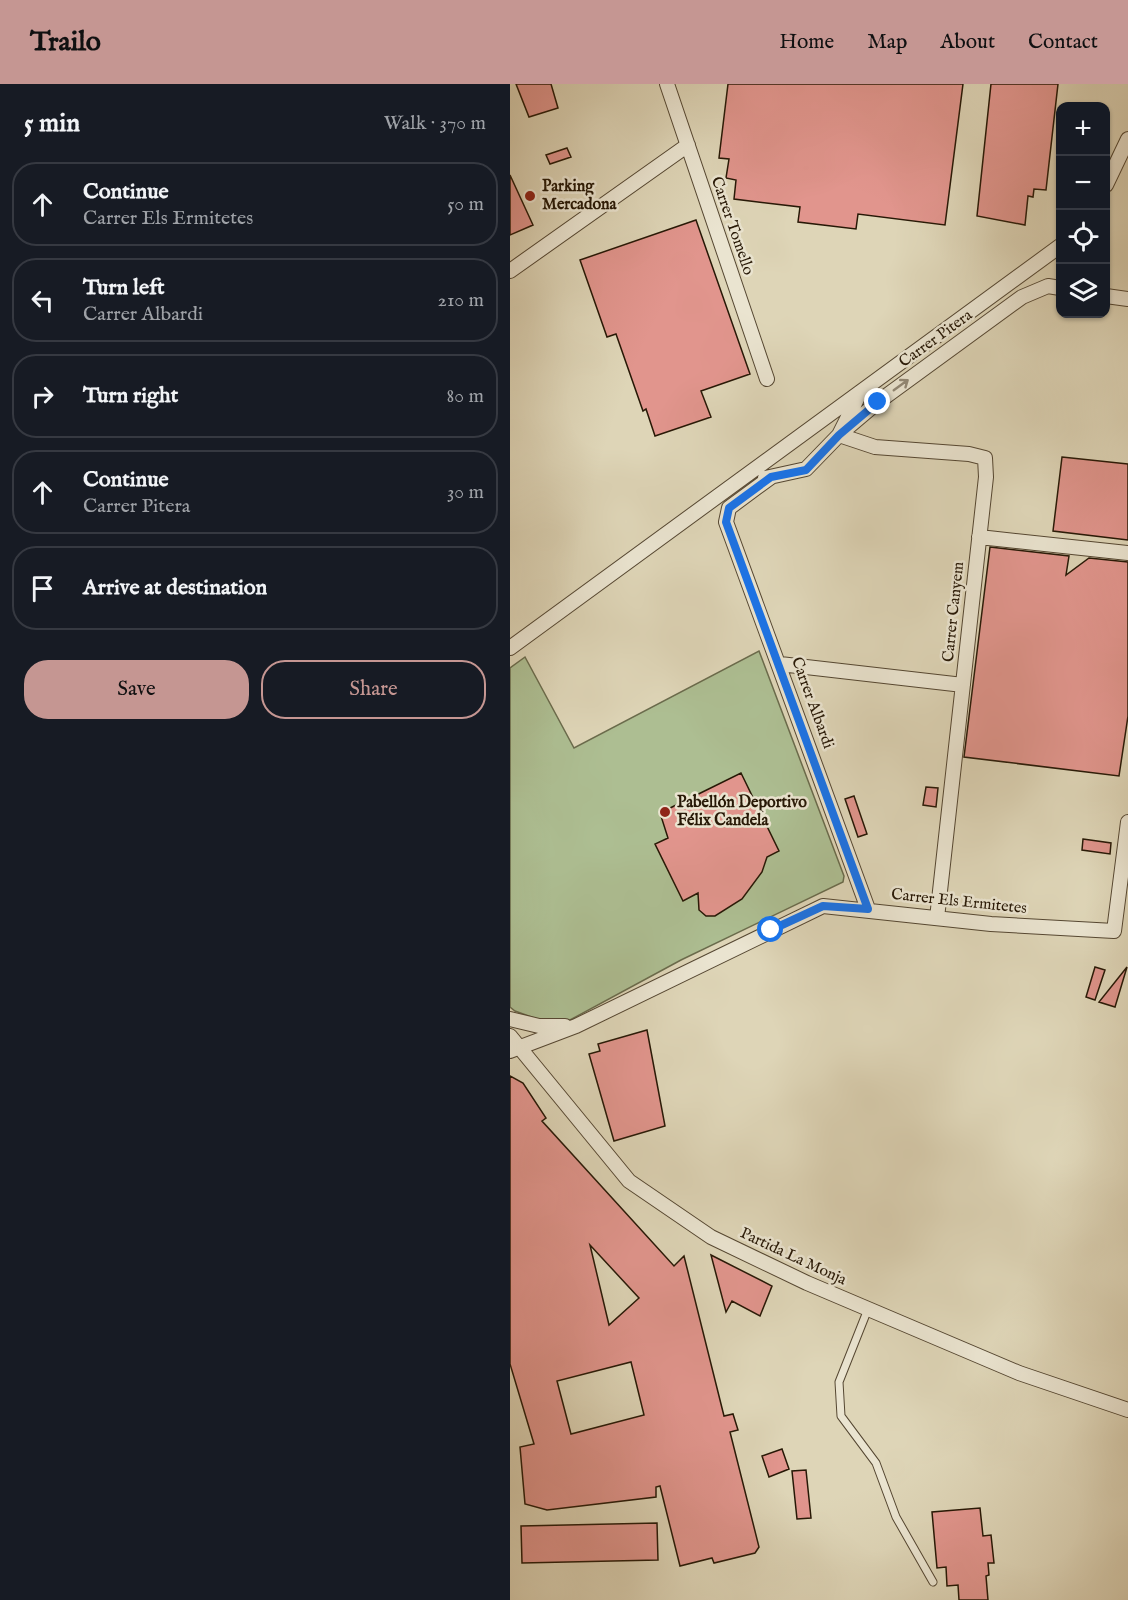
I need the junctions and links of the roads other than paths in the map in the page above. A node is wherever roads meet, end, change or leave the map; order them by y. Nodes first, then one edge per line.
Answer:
1 (667, 84) edge
2 (1128, 139) edge
3 (688, 145) junction
4 (1110, 177) edge
5 (1056, 249) edge
6 (510, 271) edge
7 (1056, 287) edge
8 (1110, 297) edge
9 (1128, 299) edge
10 (767, 379) dead end
11 (861, 391) junction
12 (839, 435) junction
13 (771, 477) junction
14 (733, 483) junction
15 (980, 537) junction
16 (1128, 553) edge
17 (510, 648) edge
18 (780, 664) junction
19 (963, 685) junction
20 (1128, 822) edge
21 (868, 909) junction
22 (937, 918) junction
23 (510, 1019) edge
24 (576, 1026) junction
25 (513, 1045) edge
26 (868, 1309) junction
27 (1128, 1410) edge
28 (933, 1582) dead end

1 - 3 street, Carrer Tomello
2 - 4 street
3 - 6 street
3 - 10 street, Carrer Tomello
5 - 11 street
12 -> 7 street, Carrer Pitera
8 - 9 street
11 - 12 street
11 - 14 street
12 - 13 street
12 - 15 street, Carrer Canyem
13 - 14 street
13 - 18 street, Carrer Albardi
14 - 17 street
15 - 16 street
15 - 19 street, Carrer Canyem
18 - 19 street
18 - 21 street, Carrer Albardi
19 - 22 street, Carrer Canyem
20 - 22 street, Carrer Els Ermitetes
21 - 22 street, Carrer Els Ermitetes
21 - 24 street, Carrer Els Ermitetes
23 - 24 street, Carrer Els Ermitetes
24 - 25 street, Carrer Els Ermitetes
25 - 26 street, Partida La Monja
26 - 27 street, Partida La Monja
26 - 28 lane

